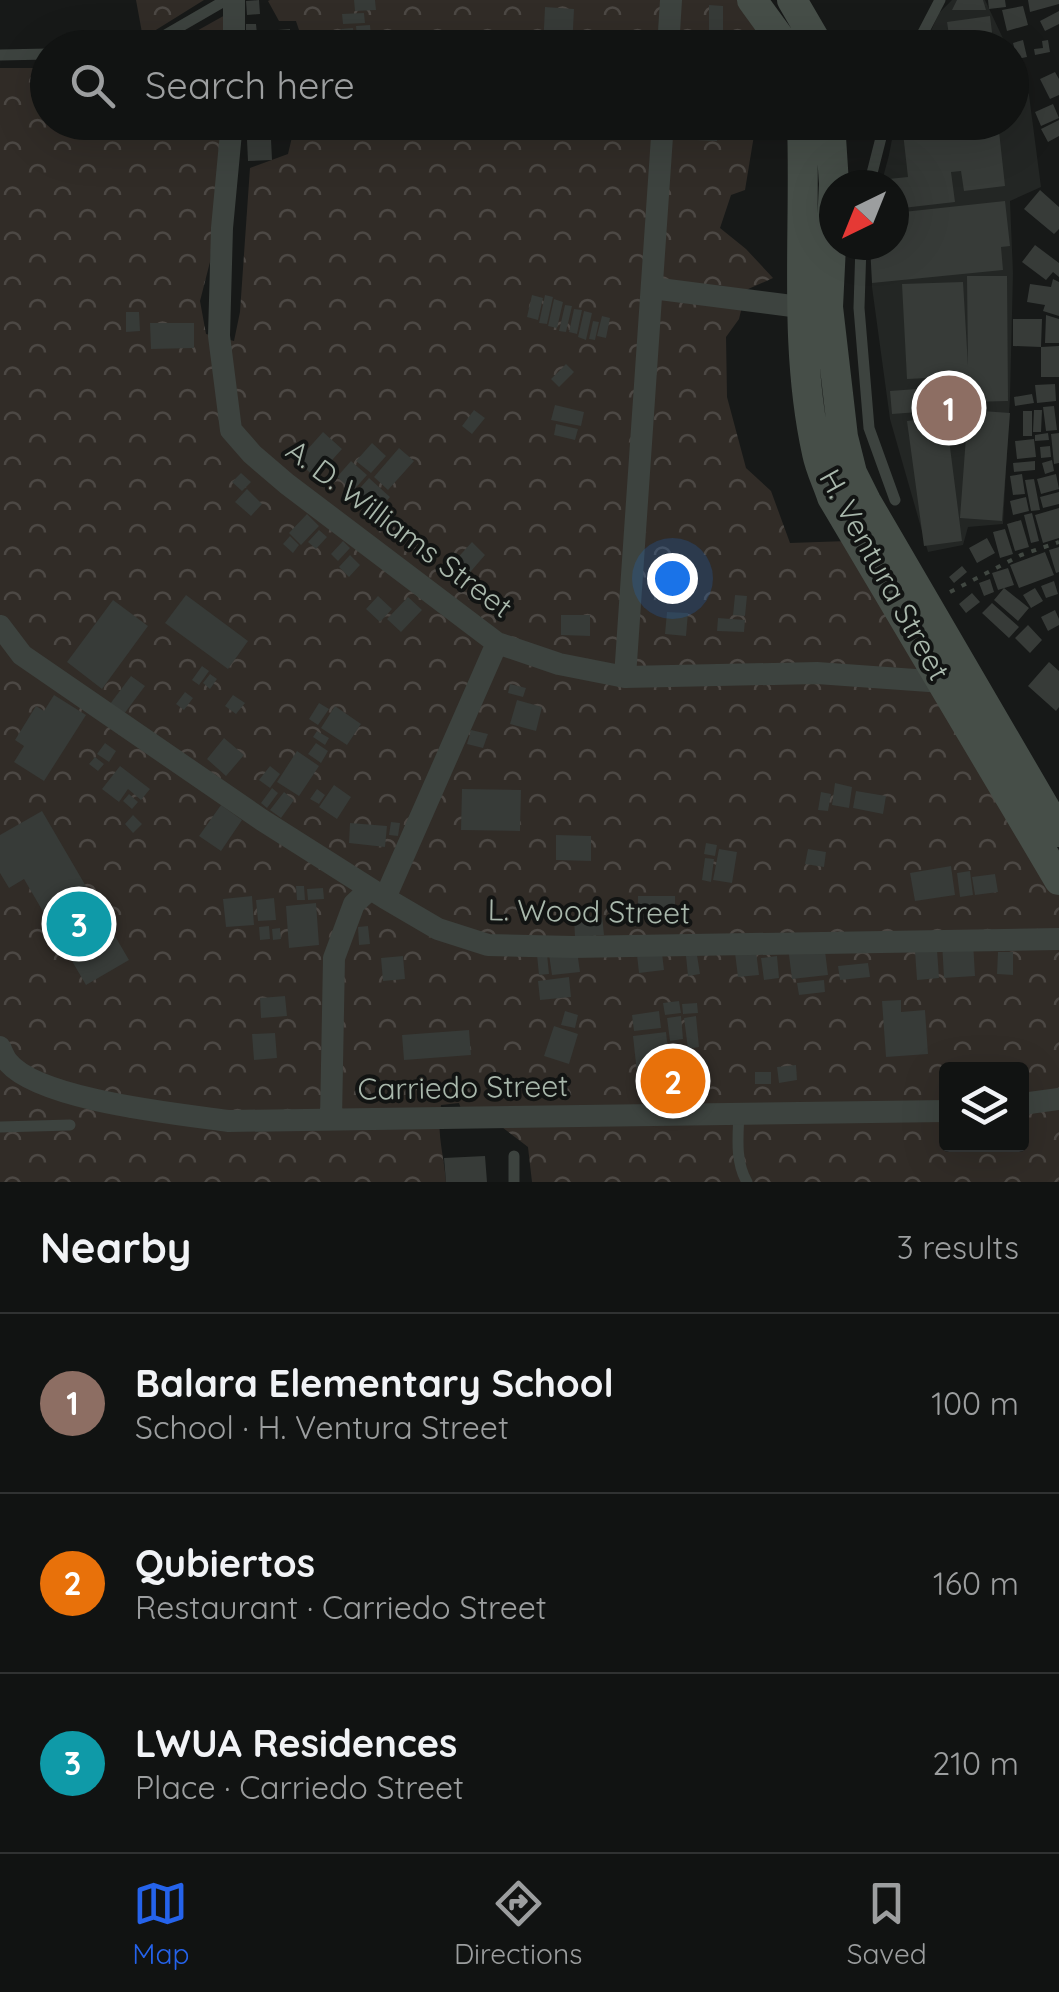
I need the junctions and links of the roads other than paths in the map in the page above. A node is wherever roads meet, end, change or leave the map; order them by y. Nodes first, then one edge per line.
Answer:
1 (230, 0) edge
2 (671, 0) edge
3 (752, 0) edge
4 (792, 0) edge
5 (938, 1) edge
6 (176, 30) edge
7 (232, 30) edge
8 (669, 30) edge
9 (773, 30) edge
10 (810, 30) edge
11 (923, 30) edge
12 (30, 54) edge
13 (0, 55) edge
14 (230, 140) edge
15 (662, 140) edge
16 (803, 140) edge
17 (831, 140) edge
18 (880, 140) edge
19 (873, 170) edge
20 (853, 260) edge
21 (652, 288) junction
22 (829, 307) junction
23 (895, 500) dead end
24 (0, 626) edge
25 (498, 644) junction
26 (11, 656) edge
27 (954, 675) junction
28 (626, 677) junction
29 (1059, 832) edge
30 (1059, 880) edge
31 (378, 893) junction
32 (1059, 939) edge
33 (3, 1058) edge
34 (1059, 1100) edge
35 (1029, 1103) edge
36 (939, 1111) edge
37 (739, 1112) junction
38 (332, 1119) junction
39 (70, 1125) dead end
40 (0, 1127) edge
41 (514, 1156) dead end
42 (514, 1182) edge
43 (748, 1182) edge

1 - 6 lane
1 - 7 street
2 - 8 street
3 - 9 street
4 - 10 street
5 - 11 lane
12 - 13 lane
14 - 25 street, A. D. Williams Street
15 - 21 street
16 - 22 street, H. Ventura Street
17 - 22 street, H. Ventura Street
18 - 19 lane
20 - 22 lane, H. Ventura Street
21 - 22 street
21 - 28 street
22 - 23 lane, H. Ventura Street
22 - 27 street, H. Ventura Street
22 - 27 street, H. Ventura Street
24 - 26 street, L. Wood Street
25 - 28 street, A. D. Williams Street
25 - 31 street
26 - 31 street, L. Wood Street
27 - 28 street, A. D. Williams Street
27 - 29 street, H. Ventura Street
27 - 30 street, H. Ventura Street
31 - 32 street, L. Wood Street
31 - 38 street
33 - 38 street, Carriedo Street
34 - 35 street
36 - 37 street, Carriedo Street
37 - 38 street, Carriedo Street
37 - 43 lane
39 - 40 lane
41 - 42 lane

